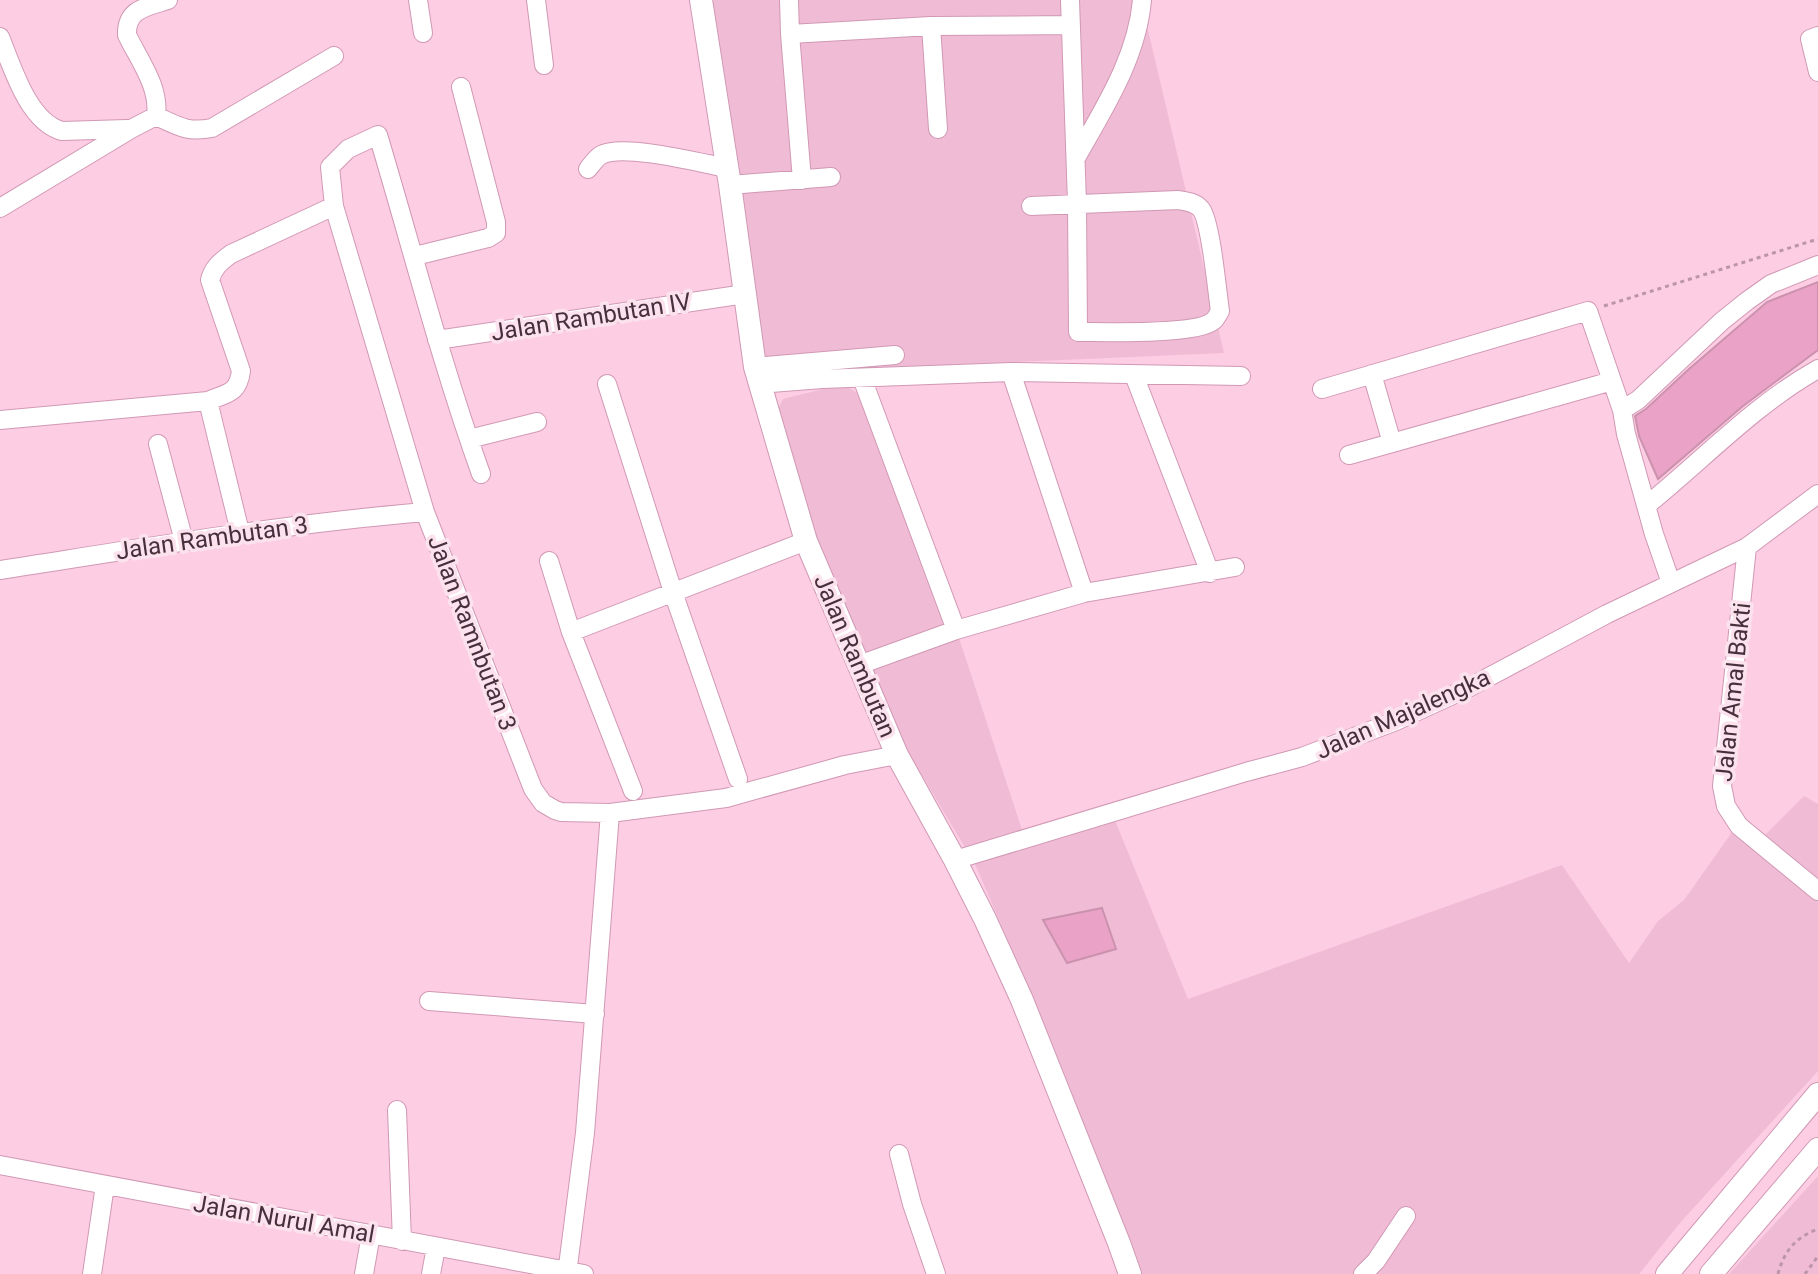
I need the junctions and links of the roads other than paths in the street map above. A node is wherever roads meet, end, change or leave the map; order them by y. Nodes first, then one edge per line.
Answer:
1 (168, 0) edge
2 (418, 0) edge
3 (536, 0) edge
4 (701, 0) edge
5 (789, 0) edge
6 (1070, 0) edge
7 (1142, 0) edge
8 (1071, 25) junction
9 (931, 26) junction
10 (423, 33) dead end
11 (790, 34) junction
12 (1818, 36) edge
13 (0, 37) edge
14 (334, 56) dead end
15 (544, 65) dead end
16 (1818, 72) edge
17 (461, 87) dead end
18 (156, 116) junction
19 (131, 129) junction
20 (938, 129) dead end
21 (1075, 161) junction
22 (588, 169) dead end
23 (728, 176) junction
24 (831, 177) dead end
25 (802, 180) junction
26 (1077, 203) junction
27 (334, 206) junction
28 (1031, 206) dead end
29 (0, 208) edge
30 (415, 256) junction
31 (1818, 265) edge
32 (745, 294) junction
33 (437, 340) junction
34 (895, 355) dead end
35 (1818, 369) edge
36 (1011, 372) junction
37 (1372, 374) junction
38 (1134, 375) junction
39 (757, 376) junction
40 (1241, 376) dead end
41 (862, 378) junction
42 (1612, 381) junction
43 (607, 384) dead end
44 (1322, 389) dead end
45 (208, 401) junction
46 (1622, 410) junction
47 (0, 420) edge
48 (537, 422) dead end
49 (469, 439) junction
50 (1392, 443) junction
51 (158, 444) dead end
52 (1349, 455) dead end
53 (481, 474) dead end
54 (1818, 494) edge
55 (1647, 505) junction
56 (425, 512) junction
57 (240, 532) junction
58 (184, 541) junction
59 (806, 541) junction
60 (1747, 547) junction
61 (549, 561) dead end
62 (1235, 567) dead end
63 (0, 570) edge
64 (1210, 573) junction
65 (1671, 583) junction
66 (673, 592) junction
67 (1084, 593) junction
68 (956, 630) junction
69 (571, 632) junction
70 (859, 665) junction
71 (897, 755) junction
72 (738, 779) dead end
73 (633, 791) dead end
74 (610, 813) junction
75 (955, 860) junction
76 (1818, 891) edge
77 (429, 1001) dead end
78 (595, 1014) junction
79 (1818, 1094) edge
80 (397, 1110) dead end
81 (1818, 1149) edge
82 (899, 1154) dead end
83 (0, 1165) edge
84 (105, 1185) junction
85 (1406, 1216) dead end
86 (371, 1234) junction
87 (402, 1241) junction
88 (436, 1247) junction
89 (573, 1273) edge
90 (92, 1274) edge
91 (364, 1274) edge
92 (431, 1274) edge
93 (936, 1274) edge
94 (1130, 1274) edge
95 (1363, 1274) edge
96 (1667, 1274) edge
97 (1711, 1274) edge

1 - 18 street
2 - 10 street
3 - 15 street
4 - 23 main road, Jalan Rambutan
5 - 11 street
6 - 8 street
7 - 21 street
8 - 9 street
8 - 21 street
9 - 11 street
9 - 20 street
11 - 25 street
12 - 16 street
13 - 19 street
14 - 18 street
17 - 30 street
18 - 19 street
19 - 29 street
21 - 26 street
22 - 23 street
23 - 25 street
23 - 32 main road, Jalan Rambutan
24 - 25 street
26 - 26 street
26 - 28 street
27 - 30 street, Jalan Ramnbutan 3
27 - 45 street
27 - 56 street, Jalan Ramnbutan 3
30 - 33 street
31 - 46 street
32 - 33 street, Jalan Rambutan IV
32 - 39 main road, Jalan Rambutan
33 - 49 street
34 - 39 street
35 - 55 street
36 - 38 street
36 - 41 street
36 - 67 street
37 - 42 street
37 - 44 street
37 - 50 street
38 - 40 street
38 - 64 street
39 - 41 street
39 - 59 main road, Jalan Rambutan
41 - 68 street
42 - 46 street
42 - 50 street
43 - 66 street
45 - 47 street
45 - 57 street
46 - 55 street
48 - 49 street
49 - 53 street
50 - 52 street
51 - 58 street
54 - 60 street, Jalan Majalengka
55 - 65 street
56 - 57 street, Jalan Rambutan 3
56 - 74 street, Jalan Ramnbutan 3
57 - 58 street, Jalan Rambutan 3
58 - 63 street, Jalan Rambutan 3
59 - 66 street
59 - 70 main road, Jalan Rambutan
60 - 65 street, Jalan Majalengka
60 - 76 street, Jalan Amal Bakti
61 - 69 street
62 - 64 street
64 - 67 street
65 - 75 street, Jalan Majalengka
66 - 69 street
66 - 72 street
67 - 68 street
68 - 70 street
69 - 73 street
70 - 71 main road, Jalan Rambutan
71 - 74 street, Jalan Ramnbutan 3
71 - 75 main road, Jalan Rambutan
74 - 78 street
75 - 94 main road, Jalan Rambutan
77 - 78 street
78 - 89 street
79 - 96 main road
80 - 87 street
81 - 97 main road
82 - 93 street
83 - 84 street, Jalan Nurul Amal
84 - 86 street, Jalan Nurul Amal
84 - 90 street
85 - 95 street
86 - 87 street, Jalan Nurul Amal
86 - 91 street
87 - 88 street, Jalan Nurul Amal
88 - 89 street, Jalan Nurul Amal
88 - 92 street

